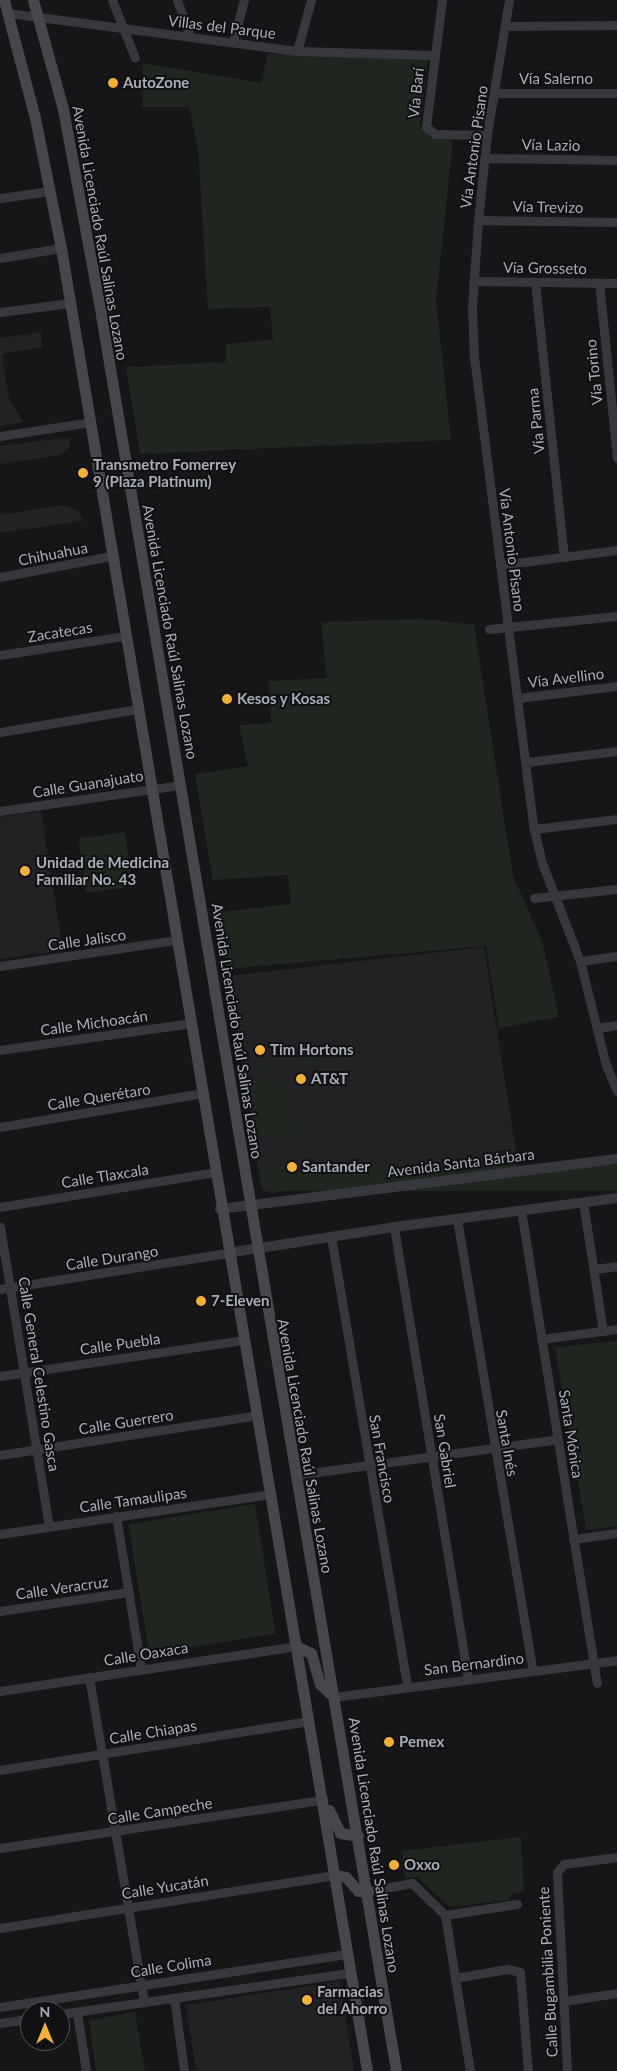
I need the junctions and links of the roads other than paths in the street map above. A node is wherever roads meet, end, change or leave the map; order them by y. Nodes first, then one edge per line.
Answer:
1 (4, 0) edge
2 (33, 0) edge
3 (112, 0) edge
4 (177, 0) edge
5 (244, 0) edge
6 (311, 0) edge
7 (442, 0) edge
8 (509, 0) edge
9 (8, 13) junction
10 (38, 15) junction
11 (617, 25) edge
12 (504, 26) junction
13 (123, 29) junction
14 (190, 36) junction
15 (233, 41) junction
16 (297, 51) junction
17 (434, 55) junction
18 (135, 58) dead end
19 (495, 93) junction
20 (617, 93) edge
21 (487, 135) junction
22 (484, 158) junction
23 (617, 160) edge
24 (51, 191) junction
25 (0, 198) edge
26 (478, 220) junction
27 (617, 222) edge
28 (61, 248) junction
29 (0, 258) edge
30 (474, 281) junction
31 (535, 282) junction
32 (598, 283) junction
33 (617, 283) edge
34 (70, 303) junction
35 (0, 312) edge
36 (90, 422) junction
37 (0, 436) edge
38 (617, 458) edge
39 (617, 550) edge
40 (111, 556) junction
41 (564, 557) junction
42 (500, 565) junction
43 (0, 577) edge
44 (617, 616) edge
45 (508, 628) junction
46 (489, 630) dead end
47 (124, 636) junction
48 (0, 655) edge
49 (617, 686) edge
50 (518, 698) junction
51 (137, 709) junction
52 (0, 732) edge
53 (617, 751) edge
54 (527, 762) junction
55 (181, 785) junction
56 (150, 788) junction
57 (0, 811) edge
58 (617, 819) edge
59 (534, 829) junction
60 (617, 889) edge
61 (556, 896) junction
62 (534, 898) dead end
63 (177, 940) junction
64 (617, 956) edge
65 (580, 961) junction
66 (0, 966) edge
67 (192, 1023) junction
68 (617, 1025) edge
69 (597, 1028) junction
70 (0, 1050) edge
71 (617, 1091) edge
72 (203, 1093) junction
73 (0, 1127) edge
74 (617, 1159) edge
75 (215, 1172) junction
76 (617, 1198) edge
77 (583, 1202) junction
78 (250, 1204) junction
79 (0, 1207) edge
80 (220, 1209) junction
81 (521, 1210) junction
82 (457, 1219) junction
83 (0, 1227) edge
84 (394, 1227) junction
85 (331, 1236) junction
86 (256, 1249) junction
87 (227, 1253) junction
88 (617, 1266) edge
89 (594, 1269) junction
90 (12, 1287) junction
91 (0, 1289) edge
92 (617, 1329) edge
93 (603, 1331) junction
94 (244, 1340) junction
95 (542, 1340) junction
96 (26, 1372) junction
97 (0, 1376) edge
98 (257, 1415) junction
99 (558, 1439) junction
100 (494, 1448) junction
101 (38, 1450) junction
102 (0, 1455) edge
103 (432, 1456) junction
104 (369, 1465) junction
105 (296, 1475) junction
106 (271, 1494) junction
107 (116, 1516) junction
108 (49, 1526) junction
109 (617, 1533) edge
110 (0, 1534) edge
111 (573, 1539) junction
112 (129, 1592) junction
113 (0, 1611) edge
114 (296, 1646) junction
115 (617, 1660) edge
116 (594, 1663) junction
117 (141, 1668) junction
118 (533, 1671) junction
119 (89, 1677) junction
120 (468, 1679) junction
121 (597, 1683) dead end
122 (407, 1687) junction
123 (0, 1691) edge
124 (334, 1697) junction
125 (309, 1721) junction
126 (101, 1754) junction
127 (0, 1770) edge
128 (323, 1800) junction
129 (113, 1832) junction
130 (358, 1836) junction
131 (0, 1848) edge
132 (617, 1857) edge
133 (335, 1875) junction
134 (368, 1891) junction
135 (517, 1904) dead end
136 (126, 1907) junction
137 (445, 1915) junction
138 (0, 1928) edge
139 (346, 1954) junction
140 (350, 1973) junction
141 (455, 1978) junction
142 (141, 1984) junction
143 (617, 1993) edge
144 (174, 1998) junction
145 (564, 2001) junction
146 (144, 2002) junction
147 (0, 2007) edge
148 (76, 2012) junction
149 (70, 2013) edge
150 (20, 2020) edge
151 (0, 2023) edge
152 (86, 2071) edge
153 (184, 2071) edge
154 (367, 2071) edge
155 (396, 2071) edge
156 (470, 2071) edge
157 (528, 2071) edge
158 (567, 2071) edge

1 - 9 main road
2 - 10 main road, Avenida Licenciado Raúl Salinas Lozano
3 - 13 street
4 - 14 street
5 - 15 street
6 - 16 street
7 - 17 street, Vía Barí
8 - 12 street, Vía Antonio Pisano
9 - 10 street, Villas del Parque
9 - 24 main road
10 - 13 street, Villas del Parque
10 - 55 main road, Avenida Licenciado Raúl Salinas Lozano
11 - 12 street
12 - 19 street, Vía Antonio Pisano
13 - 14 street, Villas del Parque
13 - 18 street
14 - 15 street, Villas del Parque
15 - 16 street, Villas del Parque
16 - 17 street, Villas del Parque
17 - 21 street, Vía Barí
19 - 20 street, Vía Salerno
19 - 21 street, Vía Antonio Pisano
21 - 22 street, Vía Antonio Pisano
22 - 23 street, Vía Lazio
22 - 26 street, Vía Antonio Pisano
24 - 25 street
24 - 28 main road
26 - 27 street, Vía Trevizo
26 - 30 street, Vía Antonio Pisano
28 - 29 street
28 - 34 main road
30 - 31 street, Vía Grosseto
30 - 42 street, Vía Antonio Pisano
31 - 32 street, Vía Grosseto
31 - 41 street, Vía Parma
32 - 33 street, Vía Grosseto
32 - 38 street, Vía Torino
34 - 35 street
34 - 36 main road
36 - 37 street
36 - 40 main road
39 - 41 street
40 - 43 street, Chihuahua
40 - 47 main road
41 - 42 street
42 - 45 street, Vía Antonio Pisano
44 - 45 street
45 - 46 street
45 - 50 street, Vía Antonio Pisano
47 - 48 street, Zacatecas
47 - 51 main road
49 - 50 street, Vía Avellino
50 - 54 street, Vía Antonio Pisano
51 - 52 street
51 - 56 main road
53 - 54 street
54 - 59 street, Vía Antonio Pisano
55 - 56 street, Calle Guanajuato
55 - 78 main road, Avenida Licenciado Raúl Salinas Lozano
56 - 57 street, Calle Guanajuato
56 - 63 main road
58 - 59 street
59 - 61 street, Vía Antonio Pisano
60 - 61 street
61 - 62 street
61 - 65 street, Vía Antonio Pisano
63 - 66 street, Calle Jalisco
63 - 67 main road
64 - 65 street
65 - 69 street, Vía Antonio Pisano
67 - 70 street, Calle Michoacán
67 - 72 main road
68 - 69 street
69 - 71 street, Vía Antonio Pisano
72 - 73 street, Calle Querétaro
72 - 75 main road
74 - 78 street, Avenida Santa Bárbara
75 - 79 street, Calle Tlaxcala
75 - 80 main road
76 - 77 street
77 - 81 street
77 - 89 street
78 - 80 street, Avenida Santa Bárbara
78 - 86 main road, Avenida Licenciado Raúl Salinas Lozano
80 - 87 main road
81 - 82 street
81 - 95 street, Santa Mónica
82 - 84 street
82 - 100 street, Santa Inés
83 - 90 street, Calle General Celestino Gasca
84 - 85 street
84 - 103 street, San Gabriel
85 - 86 street
85 - 104 street, San Francisco
86 - 87 street
86 - 105 main road, Avenida Licenciado Raúl Salinas Lozano
87 - 90 street, Calle Durango
87 - 94 main road
88 - 89 street
89 - 93 street
90 - 91 street, Calle Durango
90 - 96 street, Calle General Celestino Gasca
92 - 93 street
93 - 95 street
94 - 96 street, Calle Puebla
94 - 98 main road
95 - 99 street, Santa Mónica
96 - 97 street, Calle Puebla
96 - 101 street, Calle General Celestino Gasca
98 - 101 street, Calle Guerrero
98 - 106 main road
99 - 100 street
99 - 111 street, Santa Mónica
100 - 103 street
100 - 118 street, Santa Inés
101 - 102 street, Calle Guerrero
101 - 108 street, Calle General Celestino Gasca
103 - 104 street
103 - 120 street, San Gabriel
104 - 105 street
104 - 122 street, San Francisco
105 - 124 main road, Avenida Licenciado Raúl Salinas Lozano
106 - 107 street, Calle Tamaulipas
106 - 114 main road
107 - 108 street, Calle Tamaulipas
107 - 112 street
108 - 110 street, Calle Tamaulipas
109 - 111 street
111 - 116 street, Santa Mónica
112 - 113 street, Calle Veracruz
112 - 117 street
114 - 117 street, Calle Oaxaca
114 - 124 main road
114 - 125 main road
115 - 116 street, San Bernardino
116 - 118 street, San Bernardino
116 - 121 street, Santa Mónica
117 - 119 street, Calle Oaxaca
118 - 120 street, San Bernardino
119 - 123 street, Calle Oaxaca
119 - 126 street
120 - 122 street, San Bernardino
122 - 124 street, San Bernardino
124 - 130 main road, Avenida Licenciado Raúl Salinas Lozano
125 - 126 street, Calle Chiapas
125 - 128 main road
126 - 127 street, Calle Chiapas
126 - 129 street
128 - 129 street, Calle Campeche
128 - 130 main road
128 - 133 main road
129 - 131 street, Calle Campeche
129 - 136 street
130 - 134 main road, Avenida Licenciado Raúl Salinas Lozano
132 - 145 street, Calle Bugambilia Poniente
133 - 134 main road
133 - 136 street, Calle Yucatán
133 - 139 main road
134 - 137 street
134 - 155 main road, Avenida Licenciado Raúl Salinas Lozano
135 - 137 street
136 - 138 street, Calle Yucatán
136 - 142 street
137 - 141 street
139 - 140 main road
139 - 142 street, Calle Colima
140 - 144 street
140 - 154 main road
141 - 156 street
141 - 157 street
142 - 146 street
142 - 147 street, Calle Colima
143 - 145 street
144 - 146 street
144 - 153 street
145 - 158 street, Calle Bugambilia Poniente
146 - 148 street
148 - 149 street
148 - 152 street
150 - 151 street

